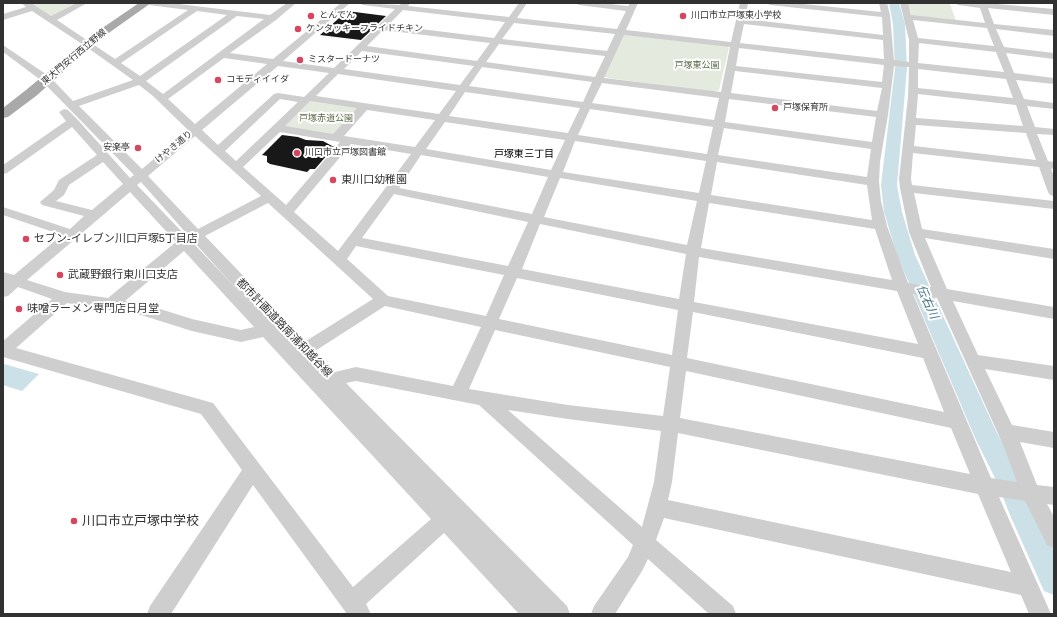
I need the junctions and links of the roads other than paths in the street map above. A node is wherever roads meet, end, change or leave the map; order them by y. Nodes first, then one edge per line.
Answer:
1 (83, 3) edge
2 (146, 3) edge
3 (149, 3) edge
4 (292, 3) edge
5 (346, 3) edge
6 (363, 3) edge
7 (523, 3) edge
8 (579, 3) edge
9 (583, 3) edge
10 (744, 3) edge
11 (770, 3) edge
12 (904, 3) edge
13 (983, 4) edge
14 (404, 5) edge
15 (29, 6) edge
16 (632, 6) edge
17 (195, 9) junction
18 (884, 9) edge
19 (956, 11) edge
20 (1054, 12) edge
21 (234, 14) junction
22 (3, 17) edge
23 (908, 17) junction
24 (273, 18) junction
25 (51, 20) junction
26 (512, 20) junction
27 (826, 20) junction
28 (740, 21) junction
29 (991, 27) junction
30 (381, 28) junction
31 (620, 32) junction
32 (1054, 33) edge
33 (887, 38) junction
34 (914, 40) junction
35 (496, 42) junction
36 (88, 44) junction
37 (735, 45) junction
38 (3, 48) edge
39 (360, 48) junction
40 (1000, 50) junction
41 (610, 54) junction
42 (222, 55) junction
43 (1054, 56) edge
44 (3, 57) edge
45 (276, 62) junction
46 (891, 62) junction
47 (115, 63) junction
48 (480, 64) junction
49 (910, 64) junction
50 (730, 68) junction
51 (336, 71) junction
52 (1009, 76) junction
53 (140, 80) junction
54 (598, 80) junction
55 (1054, 81) edge
56 (42, 82) junction
57 (887, 86) junction
58 (463, 89) junction
59 (913, 90) junction
60 (725, 95) junction
61 (307, 99) junction
62 (162, 100) junction
63 (1019, 102) junction
64 (71, 105) junction
65 (586, 105) junction
66 (365, 106) junction
67 (1054, 106) edge
68 (3, 114) edge
69 (882, 115) junction
70 (442, 118) junction
71 (73, 121) junction
72 (911, 121) junction
73 (719, 123) junction
74 (276, 128) junction
75 (195, 130) junction
76 (1030, 130) junction
77 (1054, 132) edge
78 (572, 136) junction
79 (342, 139) junction
80 (877, 146) junction
81 (907, 149) junction
82 (218, 151) junction
83 (418, 152) junction
84 (104, 156) junction
85 (712, 158) junction
86 (1048, 165) edge
87 (236, 167) junction
88 (3, 170) edge
89 (555, 174) junction
90 (136, 180) junction
91 (874, 182) junction
92 (906, 188) junction
93 (391, 190) junction
94 (1054, 192) edge
95 (269, 197) junction
96 (703, 198) junction
97 (1054, 204) edge
98 (3, 211) edge
99 (286, 213) junction
100 (94, 215) junction
101 (536, 220) junction
102 (880, 226) junction
103 (916, 232) junction
104 (72, 234) junction
105 (190, 239) junction
106 (353, 241) junction
107 (693, 251) junction
108 (1054, 254) edge
109 (339, 260) junction
110 (513, 272) junction
111 (9, 280) edge
112 (907, 288) junction
113 (3, 292) edge
114 (938, 294) junction
115 (64, 296) junction
116 (382, 300) junction
117 (110, 305) junction
118 (685, 305) junction
119 (1054, 313) edge
120 (490, 323) junction
121 (268, 330) junction
122 (3, 350) edge
123 (930, 353) junction
124 (298, 354) junction
125 (972, 360) junction
126 (678, 363) junction
127 (1054, 372) edge
128 (333, 379) junction
129 (458, 394) junction
130 (484, 399) junction
131 (957, 422) junction
132 (670, 424) junction
133 (1006, 432) junction
134 (1054, 440) edge
135 (253, 469) junction
136 (985, 486) junction
137 (1031, 492) junction
138 (1054, 496) edge
139 (657, 507) junction
140 (450, 514) junction
141 (1054, 538) edge
142 (646, 543) junction
143 (1028, 586) junction
144 (356, 608) edge
145 (158, 614) edge
146 (534, 614) edge
147 (559, 614) edge
148 (602, 614) edge
149 (725, 614) edge
150 (1040, 614) edge

1 - 25 street
2 - 36 main road, 東大門安行西立野線
3 - 17 street
4 - 24 street
5 - 45 street, けやき通り
6 - 14 street
7 - 26 street
8 - 9 street
9 - 16 street
10 - 28 street
11 - 27 street
12 - 23 street
13 - 19 street
13 - 20 street
13 - 29 street
14 - 26 street
14 - 30 street
15 - 22 street
15 - 25 street
16 - 31 street
17 - 21 street
17 - 47 street
18 - 27 street
18 - 33 street
19 - 23 street
19 - 29 street
21 - 24 street
21 - 53 street
23 - 34 street
24 - 42 street
25 - 36 street
26 - 31 street
26 - 35 street
27 - 28 street
27 - 33 street
28 - 37 street
29 - 32 street
29 - 40 street
30 - 35 street
30 - 39 street
31 - 37 street
31 - 41 street
33 - 46 street
34 - 40 street
34 - 49 street
35 - 41 street
35 - 48 street
36 - 47 street
36 - 56 main road, 東大門安行西立野線
37 - 46 street
37 - 50 street
38 - 56 street, 都市計画道路南浦和越谷線
39 - 48 street
39 - 51 street
40 - 43 street
40 - 52 street
41 - 54 street
42 - 45 street
42 - 62 street
44 - 56 street, 都市計画道路南浦和越谷線
45 - 51 street
45 - 75 street, けやき通り
46 - 49 street
46 - 57 street
47 - 53 street
48 - 54 street
48 - 58 street
49 - 52 street
49 - 59 street
50 - 57 street
50 - 60 street
51 - 58 street
51 - 61 street
52 - 55 street
52 - 63 street
53 - 62 street
53 - 64 street
54 - 60 street
54 - 65 street
56 - 64 street, 都市計画道路南浦和越谷線
56 - 68 main road, 東大門安行西立野線
56 - 71 street, 都市計画道路南浦和越谷線
57 - 69 street
58 - 65 street
58 - 70 street
59 - 63 street
59 - 72 street
60 - 69 street
60 - 73 street
61 - 66 street
61 - 74 street
61 - 82 street
62 - 75 street
63 - 67 street
63 - 76 street
64 - 90 street, 都市計画道路南浦和越谷線
65 - 73 street
65 - 78 street
66 - 70 street
66 - 79 street
69 - 80 street
70 - 78 street
70 - 83 street
71 - 84 street, 都市計画道路南浦和越谷線
71 - 88 street
72 - 76 street
72 - 81 street
73 - 80 street
73 - 85 street
74 - 79 street
74 - 87 street
75 - 82 street
75 - 90 street, けやき通り
76 - 77 street
76 - 86 street
78 - 85 street
78 - 89 street
79 - 83 street
79 - 99 street
80 - 91 street
81 - 86 street
81 - 92 street
82 - 87 street
83 - 89 street
83 - 93 street
84 - 90 street, 都市計画道路南浦和越谷線
84 - 100 street
85 - 91 street
85 - 96 street
86 - 94 street
87 - 95 street
89 - 96 street
89 - 101 street
90 - 100 street, けやき通り
90 - 105 street, 都市計画道路南浦和越谷線
91 - 102 street
92 - 97 street
92 - 103 street
93 - 101 street
93 - 106 street
95 - 99 street
95 - 105 street
96 - 102 street
96 - 107 street
98 - 104 street
99 - 109 street
100 - 104 street, けやき通り
101 - 107 street
101 - 110 street
102 - 112 street
103 - 108 street
103 - 114 street
104 - 111 street, けやき通り
105 - 117 street
105 - 121 street, 都市計画道路南浦和越谷線
105 - 124 street, 都市計画道路南浦和越谷線
106 - 109 street
106 - 110 street
107 - 112 street
107 - 118 street
109 - 116 street
110 - 118 street
110 - 120 street
111 - 113 street, けやき通り
111 - 115 street
112 - 114 street
112 - 123 street
114 - 119 street
114 - 125 street
115 - 117 street
115 - 122 street
116 - 120 street
116 - 124 street
117 - 121 street
118 - 123 street
118 - 126 street
120 - 126 street
120 - 129 street
121 - 124 street, 都市計画道路南浦和越谷線
122 - 135 street
123 - 131 street
124 - 128 street, 都市計画道路南浦和越谷線
124 - 140 street, 都市計画道路南浦和越谷線
125 - 127 street
125 - 133 street
126 - 131 street
126 - 132 street
128 - 129 street
128 - 140 street, 都市計画道路南浦和越谷線
129 - 130 street
130 - 132 street
130 - 142 street
131 - 136 street
132 - 136 street
132 - 139 street
133 - 134 street
133 - 137 street
135 - 144 street
135 - 145 street
136 - 137 street
136 - 143 street
137 - 138 street
137 - 141 street
139 - 142 street
139 - 143 street
140 - 144 street
140 - 146 street, 都市計画道路南浦和越谷線
140 - 147 street, 都市計画道路南浦和越谷線
142 - 148 street
142 - 149 street
143 - 150 street

